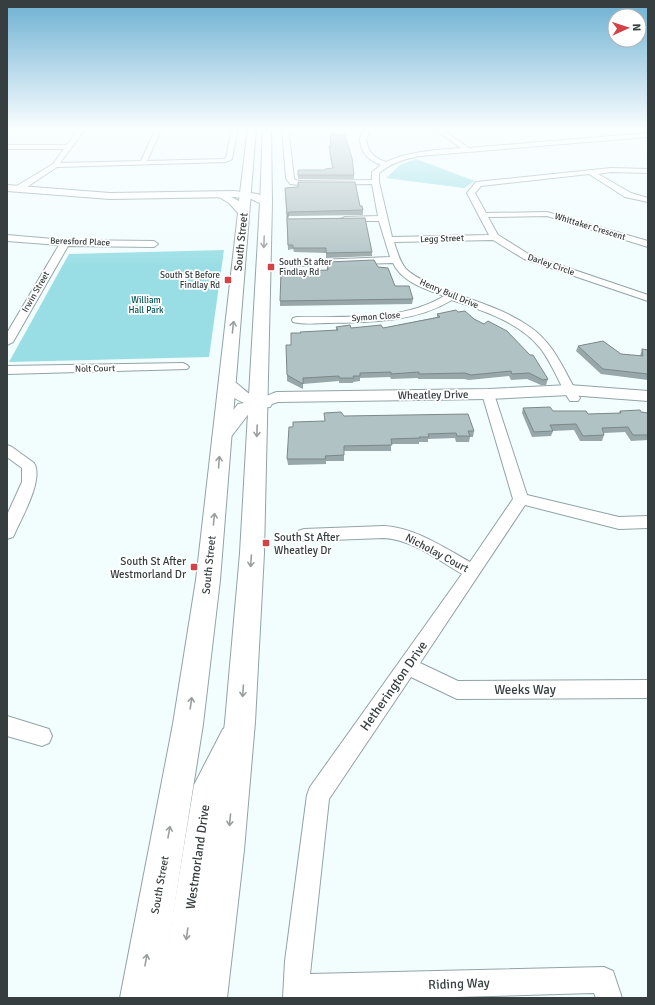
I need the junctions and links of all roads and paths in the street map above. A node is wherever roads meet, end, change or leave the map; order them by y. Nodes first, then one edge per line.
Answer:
1 (37, 175) edge
2 (254, 175) edge
3 (259, 175) edge
4 (290, 175) edge
5 (376, 175) edge
6 (563, 175) edge
7 (595, 175) edge
8 (375, 182) junction
9 (12, 189) edge
10 (110, 196) junction
11 (225, 197) junction
12 (255, 198) junction
13 (648, 200) edge
14 (483, 215) junction
15 (384, 218) junction
16 (338, 219) edge
17 (495, 237) junction
18 (7, 238) edge
19 (389, 240) junction
20 (65, 243) junction
21 (154, 244) dead end
22 (648, 244) edge
23 (397, 260) junction
24 (294, 264) dead end
25 (451, 296) junction
26 (648, 298) edge
27 (297, 320) dead end
28 (7, 342) edge
29 (183, 367) dead end
30 (7, 370) edge
31 (227, 383) junction
32 (571, 394) junction
33 (648, 396) edge
34 (489, 397) junction
35 (258, 403) junction
36 (221, 438) junction
37 (7, 450) edge
38 (521, 499) junction
39 (648, 522) edge
40 (7, 533) edge
41 (304, 535) dead end
42 (473, 572) junction
43 (407, 666) junction
44 (648, 690) edge
45 (240, 722) junction
46 (7, 726) edge
47 (42, 736) dead end
48 (296, 993) edge
49 (140, 998) edge
50 (176, 998) edge
51 (207, 998) edge
52 (609, 998) edge

1 - 9 street
2 - 12 main road, South Street
3 - 12 main road, South Street
4 - 8 street
5 - 8 street
6 - 14 street, Darley Circle
7 - 13 street
8 - 15 street, Henry Bull Drive
9 - 10 main road
10 - 11 main road
10 - 12 main road
11 - 12 main road
11 - 12 main road
31 -> 12 main road, South Street
12 -> 35 main road, South Street
14 - 17 street, Darley Circle
14 - 22 street, Whittaker Crescent
15 - 16 street
15 - 19 street, Henry Bull Drive
17 - 19 street, Legg Street
17 - 26 street, Darley Circle
18 - 20 street, Beresford Place
19 - 23 street, Henry Bull Drive
20 - 21 street, Beresford Place
20 - 28 street, Irwin Street
23 - 24 street
23 - 25 street, Henry Bull Drive
25 - 27 street, Symon Close
25 - 32 street, Henry Bull Drive
29 - 30 street, Nolt Court
31 - 35 street, Wheatley Drive
31 - 36 main road, South Street
32 - 33 street, Wheatley Drive
32 - 34 street, Wheatley Drive
34 - 35 street, Wheatley Drive
34 - 38 street
35 - 36 street
35 -> 45 main road, South Street
49 -> 36 main road, South Street
37 - 40 street
38 - 39 street
38 - 42 street, Hetherington Drive
41 - 42 street, Nicholay Court
42 - 43 street, Hetherington Drive
43 - 44 street, Weeks Way
43 - 48 street, Hetherington Drive
45 -> 50 street, Westmorland Drive
45 -> 51 main road, South Street
46 - 47 street
48 - 52 street, Riding Way

